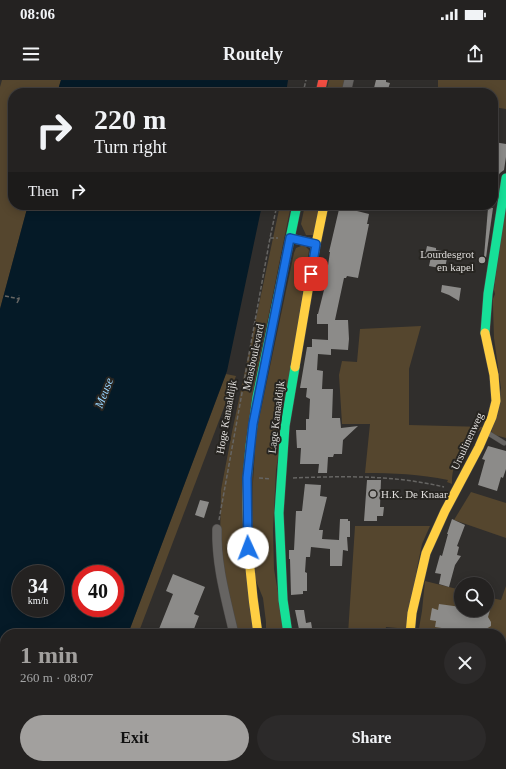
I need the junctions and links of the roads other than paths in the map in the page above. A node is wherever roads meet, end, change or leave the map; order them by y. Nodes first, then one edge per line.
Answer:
1 (506, 178) edge
2 (296, 210) edge
3 (323, 210) edge
4 (290, 238) junction
5 (316, 244) junction
6 (486, 432) junction
7 (504, 443) dead end
8 (218, 529) road end
9 (233, 629) edge
10 (257, 629) edge
11 (287, 629) edge
12 (410, 629) edge

1 - 6 street, Ursulinenweg
2 - 4 street, Maasboulevard
3 - 5 street, Lage Kanaaldijk
4 - 5 street
4 - 10 street, Maasboulevard
5 - 11 street, Lage Kanaaldijk
6 - 7 lane
6 - 12 street, Ursulinenweg
8 - 9 street

